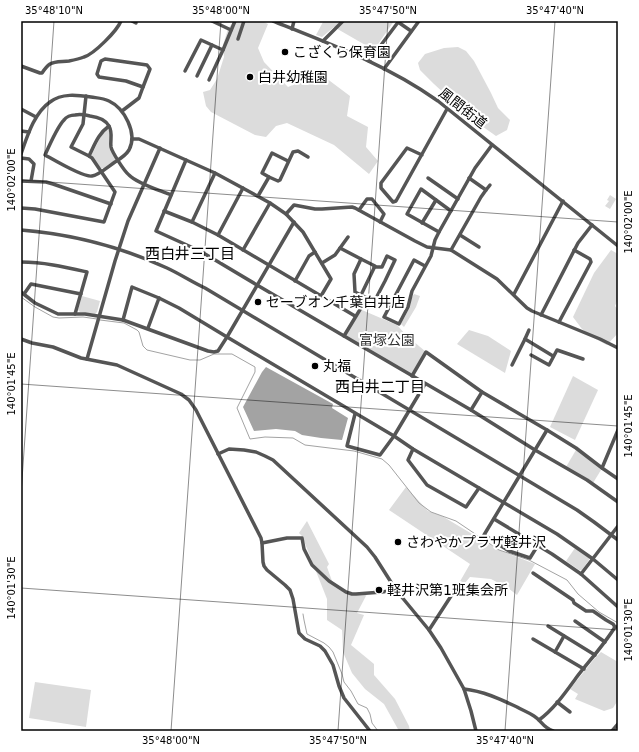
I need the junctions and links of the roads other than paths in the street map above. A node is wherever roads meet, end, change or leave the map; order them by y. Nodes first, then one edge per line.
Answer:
1 (121, 21) edge
2 (212, 21) edge
3 (235, 21) edge
4 (244, 21) edge
5 (273, 21) edge
6 (294, 21) edge
7 (343, 21) edge
8 (419, 21) edge
9 (399, 22) edge
10 (292, 28) junction
11 (231, 30) junction
12 (411, 31) junction
13 (238, 39) dead end
14 (323, 41) junction
15 (212, 45) junction
16 (223, 50) junction
17 (369, 61) junction
18 (21, 66) edge
19 (384, 68) junction
20 (186, 71) dead end
21 (197, 76) dead end
22 (209, 80) dead end
23 (143, 87) junction
24 (86, 96) junction
25 (21, 109) edge
26 (447, 109) junction
27 (122, 111) junction
28 (84, 115) junction
29 (36, 117) junction
30 (109, 126) junction
31 (21, 132) edge
32 (29, 132) junction
33 (132, 139) junction
34 (492, 145) junction
35 (160, 148) junction
36 (21, 154) edge
37 (422, 154) junction
38 (89, 156) junction
39 (308, 157) dead end
40 (21, 158) edge
41 (118, 160) junction
42 (186, 160) junction
43 (288, 161) junction
44 (102, 171) junction
45 (215, 173) junction
46 (269, 177) junction
47 (428, 178) dead end
48 (469, 178) junction
49 (21, 181) edge
50 (31, 181) junction
51 (144, 184) junction
52 (490, 185) dead end
53 (243, 188) junction
54 (486, 190) junction
55 (171, 195) junction
56 (258, 196) junction
57 (458, 199) junction
58 (436, 200) junction
59 (563, 201) junction
60 (270, 203) junction
61 (111, 204) junction
62 (21, 208) edge
63 (359, 210) junction
64 (164, 211) junction
65 (451, 211) junction
66 (286, 214) junction
67 (192, 222) junction
68 (294, 222) junction
69 (380, 222) junction
70 (422, 223) junction
71 (592, 225) junction
72 (21, 230) edge
73 (439, 232) junction
74 (218, 235) junction
75 (460, 235) junction
76 (348, 237) dead end
77 (618, 246) edge
78 (479, 247) dead end
79 (340, 248) junction
80 (433, 248) junction
81 (119, 249) junction
82 (243, 250) junction
83 (451, 250) junction
84 (574, 250) junction
85 (315, 252) junction
86 (361, 258) junction
87 (21, 262) edge
88 (322, 263) junction
89 (268, 266) junction
90 (425, 266) junction
91 (374, 267) junction
92 (294, 281) junction
93 (257, 284) junction
94 (23, 293) edge
95 (81, 294) junction
96 (514, 294) junction
97 (361, 295) junction
98 (321, 296) junction
99 (159, 298) junction
100 (366, 298) junction
101 (242, 311) junction
102 (75, 314) junction
103 (541, 315) junction
104 (99, 316) junction
105 (355, 316) junction
106 (123, 320) junction
107 (559, 322) junction
108 (148, 328) junction
109 (529, 330) dead end
110 (344, 336) junction
111 (227, 337) junction
112 (21, 339) edge
113 (525, 339) junction
114 (618, 348) edge
115 (531, 355) dead end
116 (553, 356) junction
117 (87, 359) junction
118 (582, 359) dead end
119 (512, 365) dead end
120 (412, 376) junction
121 (426, 384) junction
122 (482, 392) junction
123 (471, 410) junction
124 (410, 411) junction
125 (355, 414) junction
126 (547, 430) junction
127 (618, 430) edge
128 (394, 436) junction
129 (614, 442) junction
130 (618, 444) edge
131 (413, 449) junction
132 (535, 450) junction
133 (218, 454) junction
134 (602, 468) junction
135 (520, 476) junction
136 (618, 479) edge
137 (479, 488) junction
138 (504, 502) junction
139 (618, 502) edge
140 (494, 519) junction
141 (618, 526) edge
142 (611, 535) junction
143 (618, 540) edge
144 (262, 543) junction
145 (538, 545) junction
146 (593, 559) junction
147 (533, 573) dead end
148 (581, 574) junction
149 (618, 580) edge
150 (396, 590) junction
151 (453, 593) dead end
152 (618, 607) edge
153 (575, 621) dead end
154 (548, 626) dead end
155 (617, 627) edge
156 (429, 630) junction
157 (564, 636) junction
158 (533, 639) dead end
159 (605, 642) junction
160 (555, 652) junction
161 (595, 655) junction
162 (584, 669) junction
163 (464, 689) junction
164 (556, 702) junction
165 (570, 712) dead end
166 (539, 720) junction
167 (618, 724) edge
168 (370, 731) edge
169 (476, 731) edge
170 (553, 731) edge
171 (612, 731) edge

1 - 18 street
2 - 11 street
3 - 11 street
4 - 13 street
5 - 10 street, 風間街道
6 - 10 street
7 - 14 street
8 - 12 street
9 - 12 street
9 - 17 street
10 - 14 street, 風間街道
11 - 16 street
12 - 19 street
14 - 17 street, 風間街道
15 - 16 street
15 - 20 street
15 - 21 street
16 - 22 street
17 - 19 street, 風間街道
19 - 26 street, 風間街道
23 - 23 street
23 - 27 street
24 - 27 street
24 - 28 street
24 - 29 street
25 - 29 street
26 - 34 street, 風間街道
26 - 37 street
27 - 33 street
28 - 30 street
28 - 38 street
28 - 44 street
29 - 32 street
30 - 38 street
30 - 41 street
31 - 32 street
32 - 36 street
33 - 35 street
33 - 41 street
34 - 48 street
34 - 59 street, 風間街道
35 - 42 street
35 - 51 street
37 - 37 street
38 - 44 street
39 - 43 street
40 - 50 street
41 - 44 street
41 - 51 street
42 - 45 street
42 - 55 street
43 - 46 street
43 - 46 street
44 - 61 street
45 - 53 street
45 - 67 street
46 - 56 street
47 - 57 street
48 - 54 street
48 - 57 street
49 - 50 street
50 - 61 street
51 - 55 street
51 - 81 street
52 - 54 street
53 - 56 street
53 - 74 street
54 - 75 street
55 - 64 street
56 - 60 street
57 - 65 street
58 - 65 street
58 - 70 street
58 - 70 street
59 - 71 street, 風間街道
59 - 96 street
60 - 66 street
60 - 82 street
61 - 62 street
63 - 66 street
63 - 69 street
63 - 69 street
64 - 67 street
64 - 93 street
65 - 73 street
66 - 68 street
67 - 74 street
68 - 85 street
68 - 89 street
69 - 80 street
70 - 73 street
71 - 77 street, 風間街道
71 - 84 street
72 - 81 street
73 - 80 street
74 - 82 street
75 - 78 street
75 - 83 street
76 - 79 street
79 - 86 street
79 - 88 street
80 - 83 street
80 - 90 street
81 - 101 street
81 - 104 street
82 - 89 street
83 - 96 street
84 - 103 street
84 - 107 street
85 - 88 street
85 - 92 street
86 - 91 street
86 - 97 street
87 - 95 street
88 - 98 street
89 - 92 street
89 - 93 street
90 - 90 street
91 - 97 street
91 - 100 street
92 - 98 street
93 - 101 street
93 - 110 street
94 - 95 street
94 - 102 street
95 - 102 street
96 - 103 street
97 - 100 street
98 - 105 street
99 - 106 street
99 - 108 street
99 - 111 street
100 - 105 street
101 - 111 street
101 - 124 street
102 - 104 street
103 - 107 street
104 - 106 street
104 - 117 street
105 - 110 street
106 - 108 street
107 - 114 street
108 - 111 street
109 - 113 street
110 - 120 street
111 - 125 street
112 - 117 street
113 - 116 street
113 - 119 street
115 - 116 street
116 - 118 street
117 - 133 street
120 - 121 street
120 - 122 street
121 - 123 street
121 - 124 street
122 - 123 street
122 - 126 street
123 - 132 street
124 - 128 street
124 - 135 street
125 - 128 street
125 - 128 street
126 - 132 street
126 - 134 street
127 - 129 street
128 - 131 street
129 - 130 street
129 - 134 street
131 - 137 street
131 - 137 street
132 - 135 street
132 - 139 street
133 - 144 street
133 - 150 street
134 - 136 street
135 - 138 street
135 - 142 street
137 - 138 street
138 - 140 street
138 - 146 street
140 - 145 street
140 - 145 street
141 - 142 street
142 - 143 street
142 - 146 street
144 - 150 street
144 - 168 street
145 - 148 street
146 - 148 street
146 - 149 street
147 - 155 street
148 - 152 street
150 - 156 street
151 - 156 street
153 - 159 street
154 - 157 street
155 - 159 street
156 - 163 street
157 - 160 street
157 - 161 street
158 - 160 street
159 - 161 street
160 - 162 street
161 - 162 street
162 - 164 street
163 - 166 street
163 - 169 street
164 - 165 street
164 - 166 street
166 - 170 street
167 - 171 street

